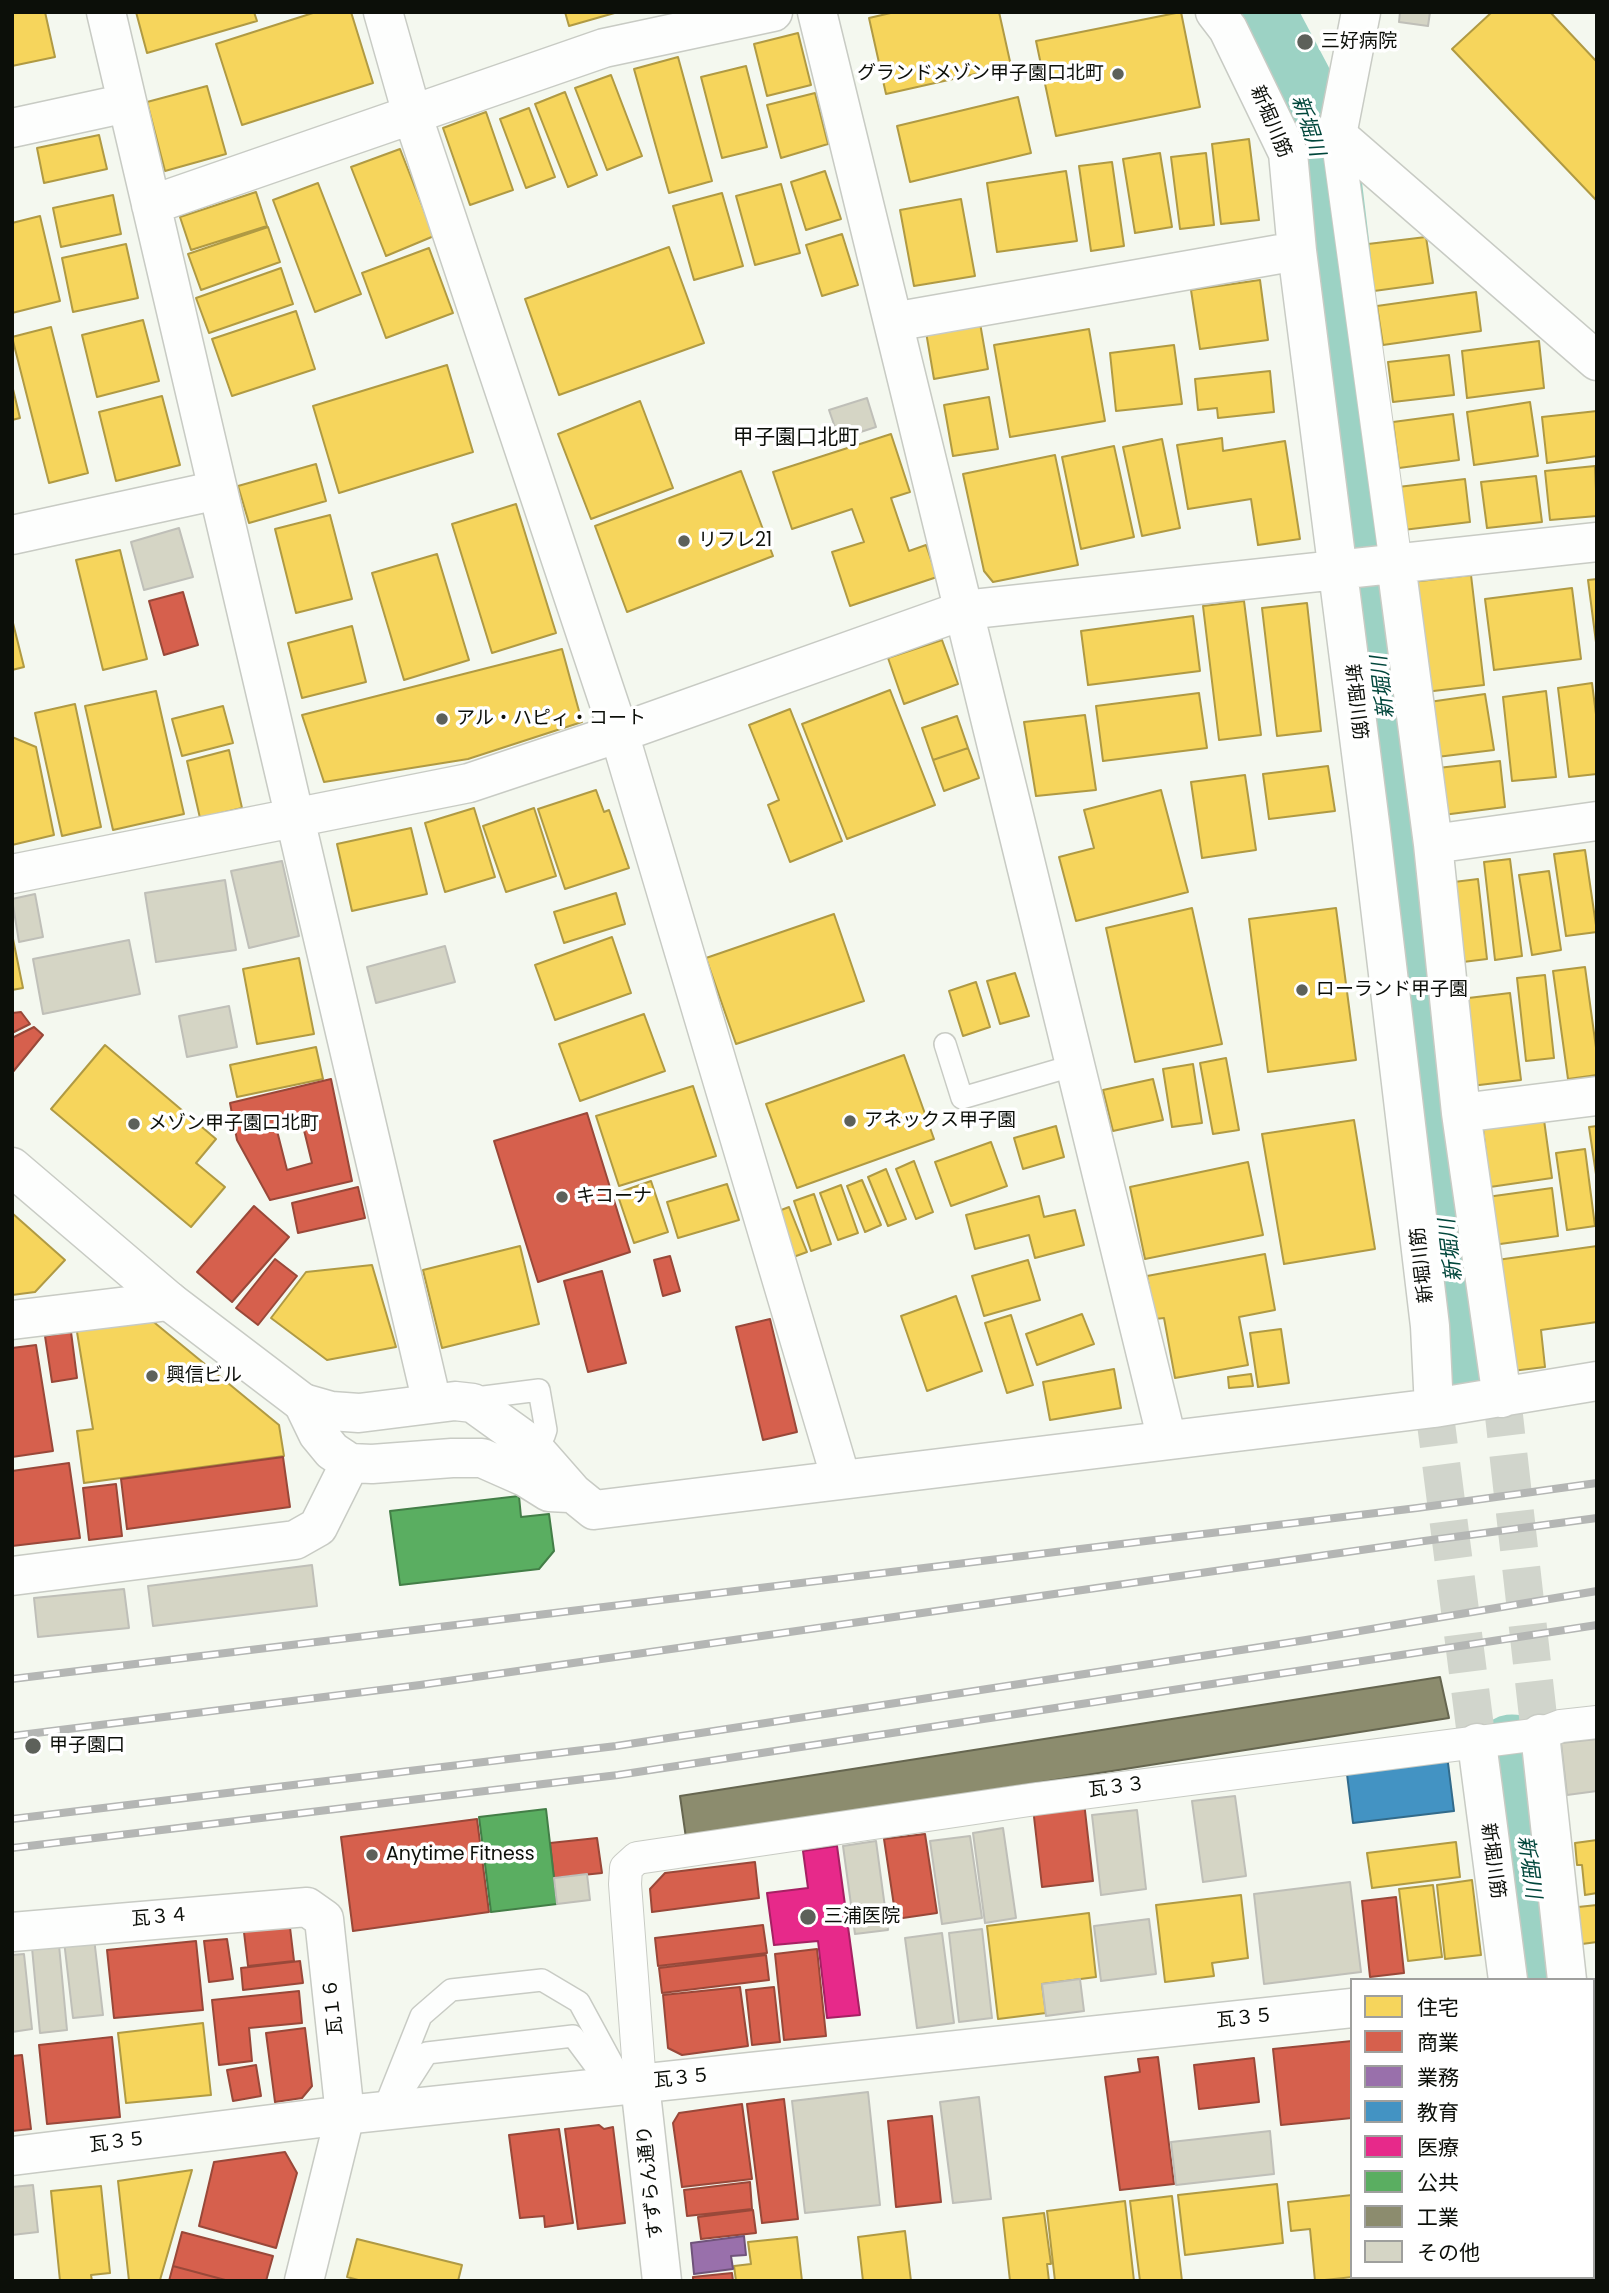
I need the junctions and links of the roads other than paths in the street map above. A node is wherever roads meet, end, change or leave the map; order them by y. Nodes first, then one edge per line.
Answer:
1 (106, 12) edge
2 (383, 12) edge
3 (773, 12) edge
4 (817, 12) edge
5 (1215, 12) edge
6 (1361, 12) edge
7 (127, 103) junction
8 (412, 114) junction
9 (12, 128) edge
10 (1337, 135) junction
11 (1288, 153) junction
12 (151, 205) junction
13 (1297, 250) junction
14 (893, 321) junction
15 (1597, 361) edge
16 (218, 489) junction
17 (12, 535) edge
18 (1597, 542) edge
19 (1368, 567) junction
20 (964, 610) junction
21 (620, 733) junction
22 (295, 816) junction
23 (1597, 821) edge
24 (1433, 844) junction
25 (12, 874) edge
26 (946, 1044) dead end
27 (1075, 1065) junction
28 (1597, 1096) edge
29 (1461, 1113) junction
30 (12, 1167) edge
31 (169, 1301) junction
32 (12, 1320) edge
33 (1597, 1381) edge
34 (1502, 1398) junction
35 (444, 1402) junction
36 (1434, 1408) junction
37 (310, 1419) junction
38 (1167, 1440) junction
39 (515, 1455) junction
40 (350, 1463) junction
41 (841, 1479) junction
42 (12, 1576) edge
43 (1597, 1722) edge
44 (1541, 1734) junction
45 (1477, 1743) junction
46 (307, 1907) joint
47 (12, 1931) edge
48 (1508, 1978) edge
49 (1567, 1978) edge
50 (1350, 2008) edge
51 (625, 2085) junction
52 (386, 2111) junction
53 (345, 2115) junction
54 (12, 2156) edge
55 (304, 2281) edge
56 (662, 2281) edge

1 - 7 street
2 - 8 street
3 - 8 street
4 - 14 street
5 - 11 street, 新堀川筋
6 - 10 street
7 - 9 street
7 - 12 street
8 - 12 street
8 - 21 street
10 - 11 street
10 - 15 street
10 - 19 street
11 - 13 street, 新堀川筋
12 - 16 street
13 - 14 street
13 - 19 street, 新堀川筋
14 - 20 street
16 - 17 street
16 - 22 street
18 - 19 street
19 - 20 street
19 - 24 street
19 - 36 street, 新堀川筋
20 - 21 street
20 - 27 street
21 - 22 street
21 - 41 street
22 - 25 street
22 - 35 street
23 - 24 street
24 - 29 street
26 - 27 lane
27 - 38 street
28 - 29 street
29 - 34 street
30 - 31 street
31 - 32 street
31 - 37 street
33 - 34 street
34 - 36 street
35 - 37 street
35 - 39 street
36 - 38 street
37 - 40 street
38 - 41 street
39 - 40 street
39 - 41 street
40 - 42 street
43 - 44 street, 瓦３３
44 - 45 street, 瓦３３
44 - 49 street
45 - 48 street, 新堀川筋
45 - 51 street, 瓦３３
46 - 47 street, 瓦３４
46 - 53 street, 瓦１６
50 - 51 street, 瓦３５
51 - 52 street, 瓦３５
51 - 52 lane
51 - 52 lane
51 - 56 street, すずらん通り
52 - 53 street, 瓦３５
53 - 54 street, 瓦３５
53 - 55 street, 瓦１６

